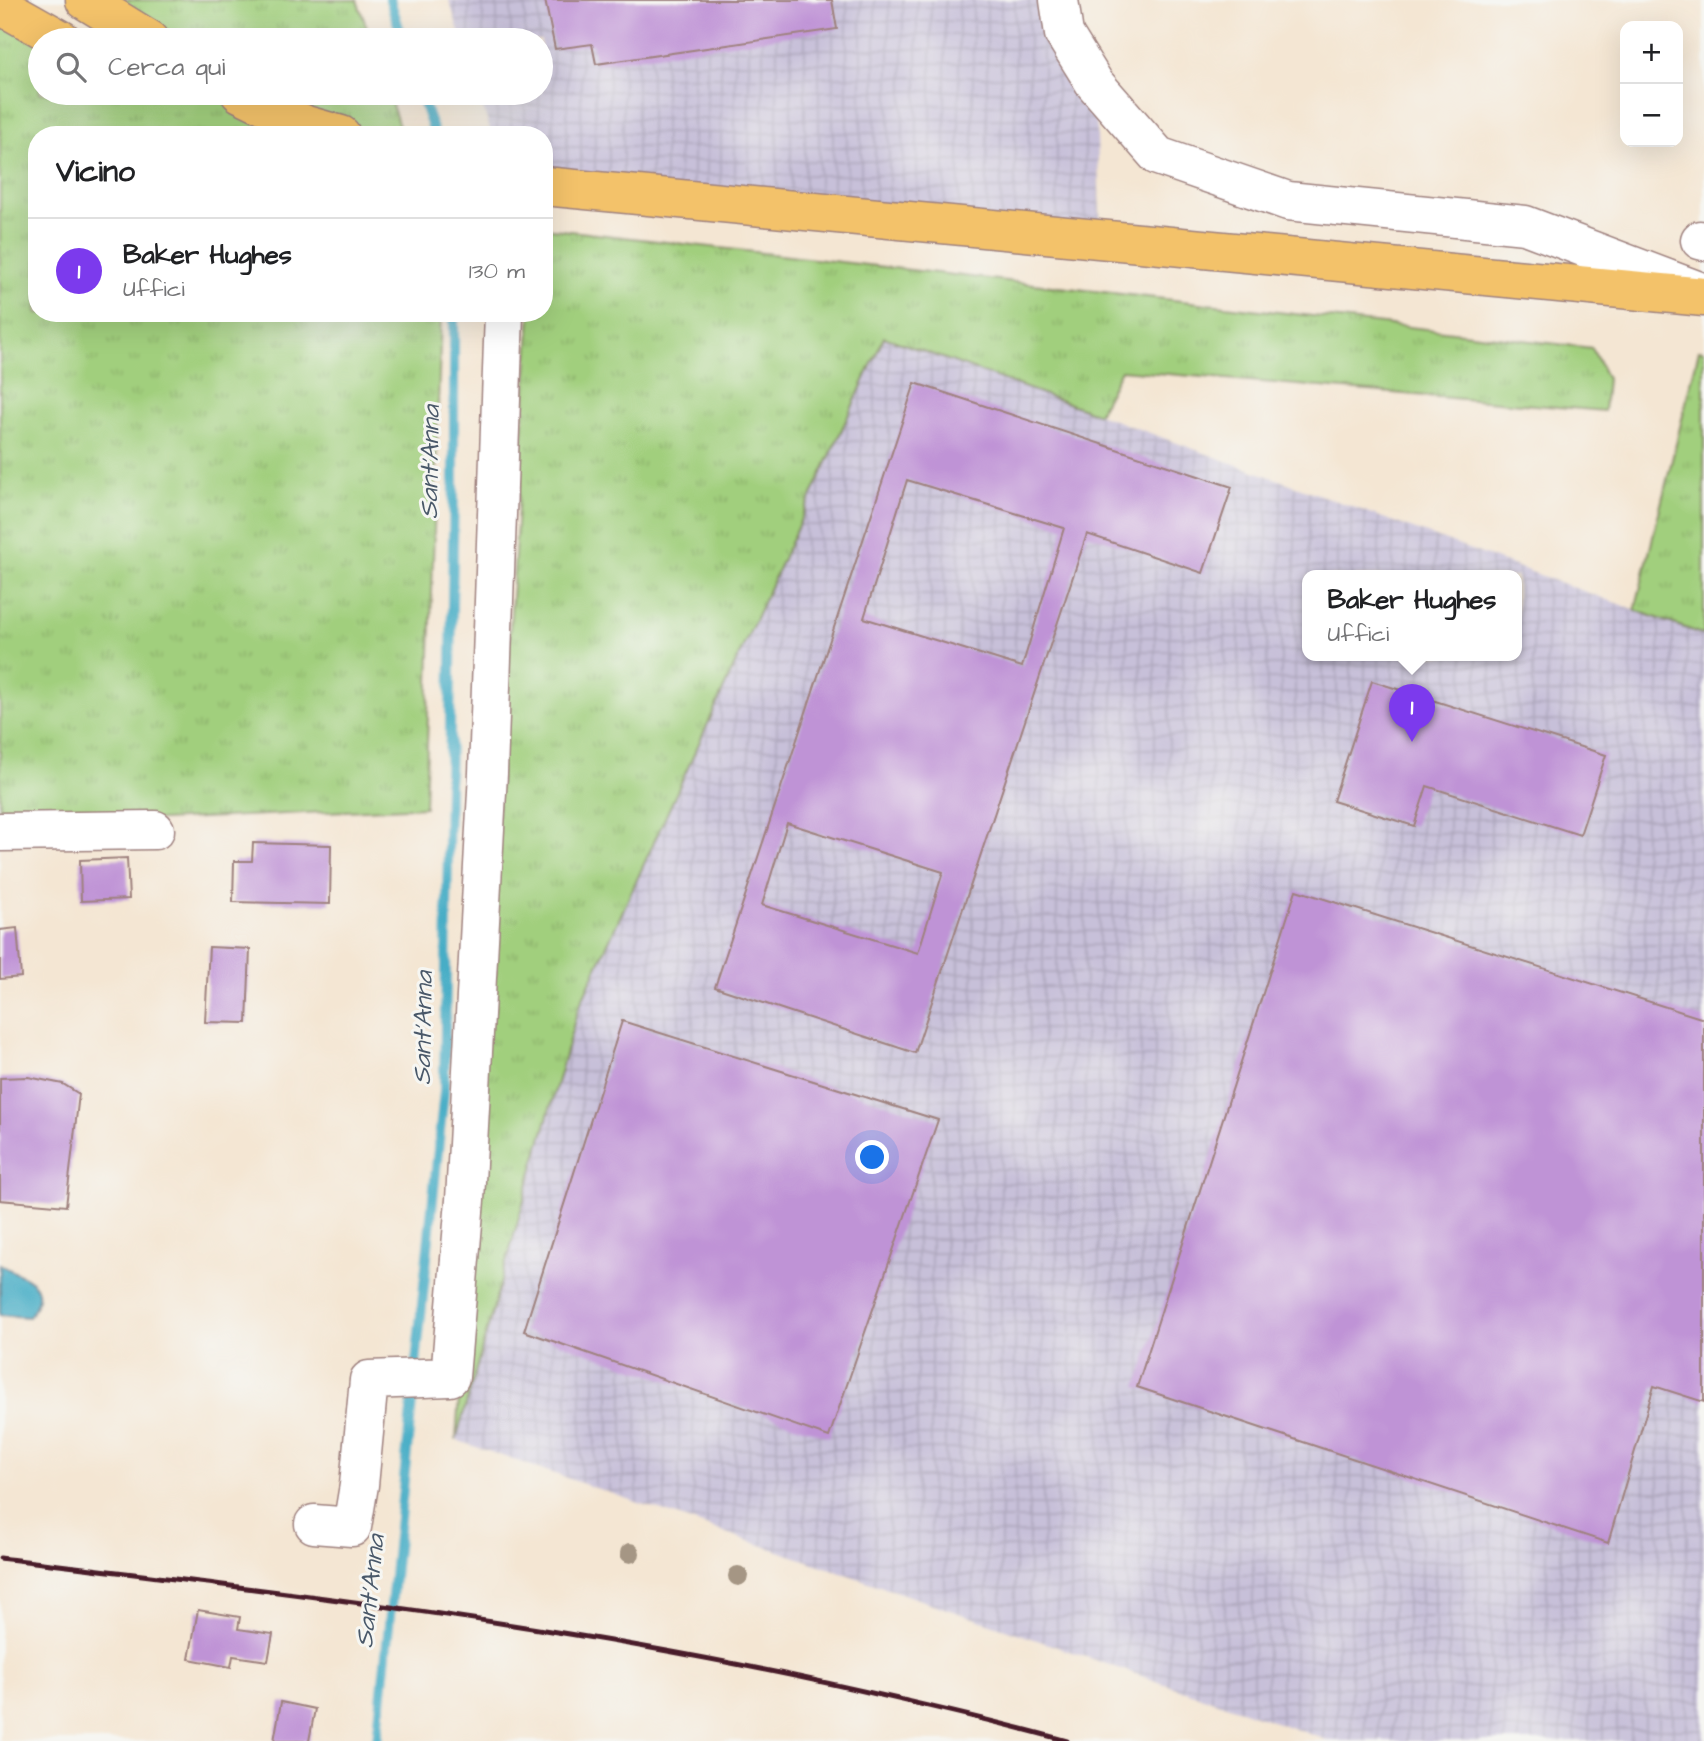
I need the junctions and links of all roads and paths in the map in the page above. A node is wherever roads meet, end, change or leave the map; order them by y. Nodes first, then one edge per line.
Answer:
1 (85, 0) edge
2 (1059, 0) edge
3 (0, 5) edge
4 (41, 28) edge
5 (130, 28) edge
6 (265, 105) edge
7 (310, 126) edge
8 (553, 187) edge
9 (1704, 295) edge
10 (503, 322) edge
11 (155, 830) dead end
12 (0, 832) edge
13 (314, 1524) dead end

1 - 5 main road
2 - 9 street
3 - 4 main road
6 - 7 main road
8 - 9 main road
10 - 13 street
11 - 12 street

